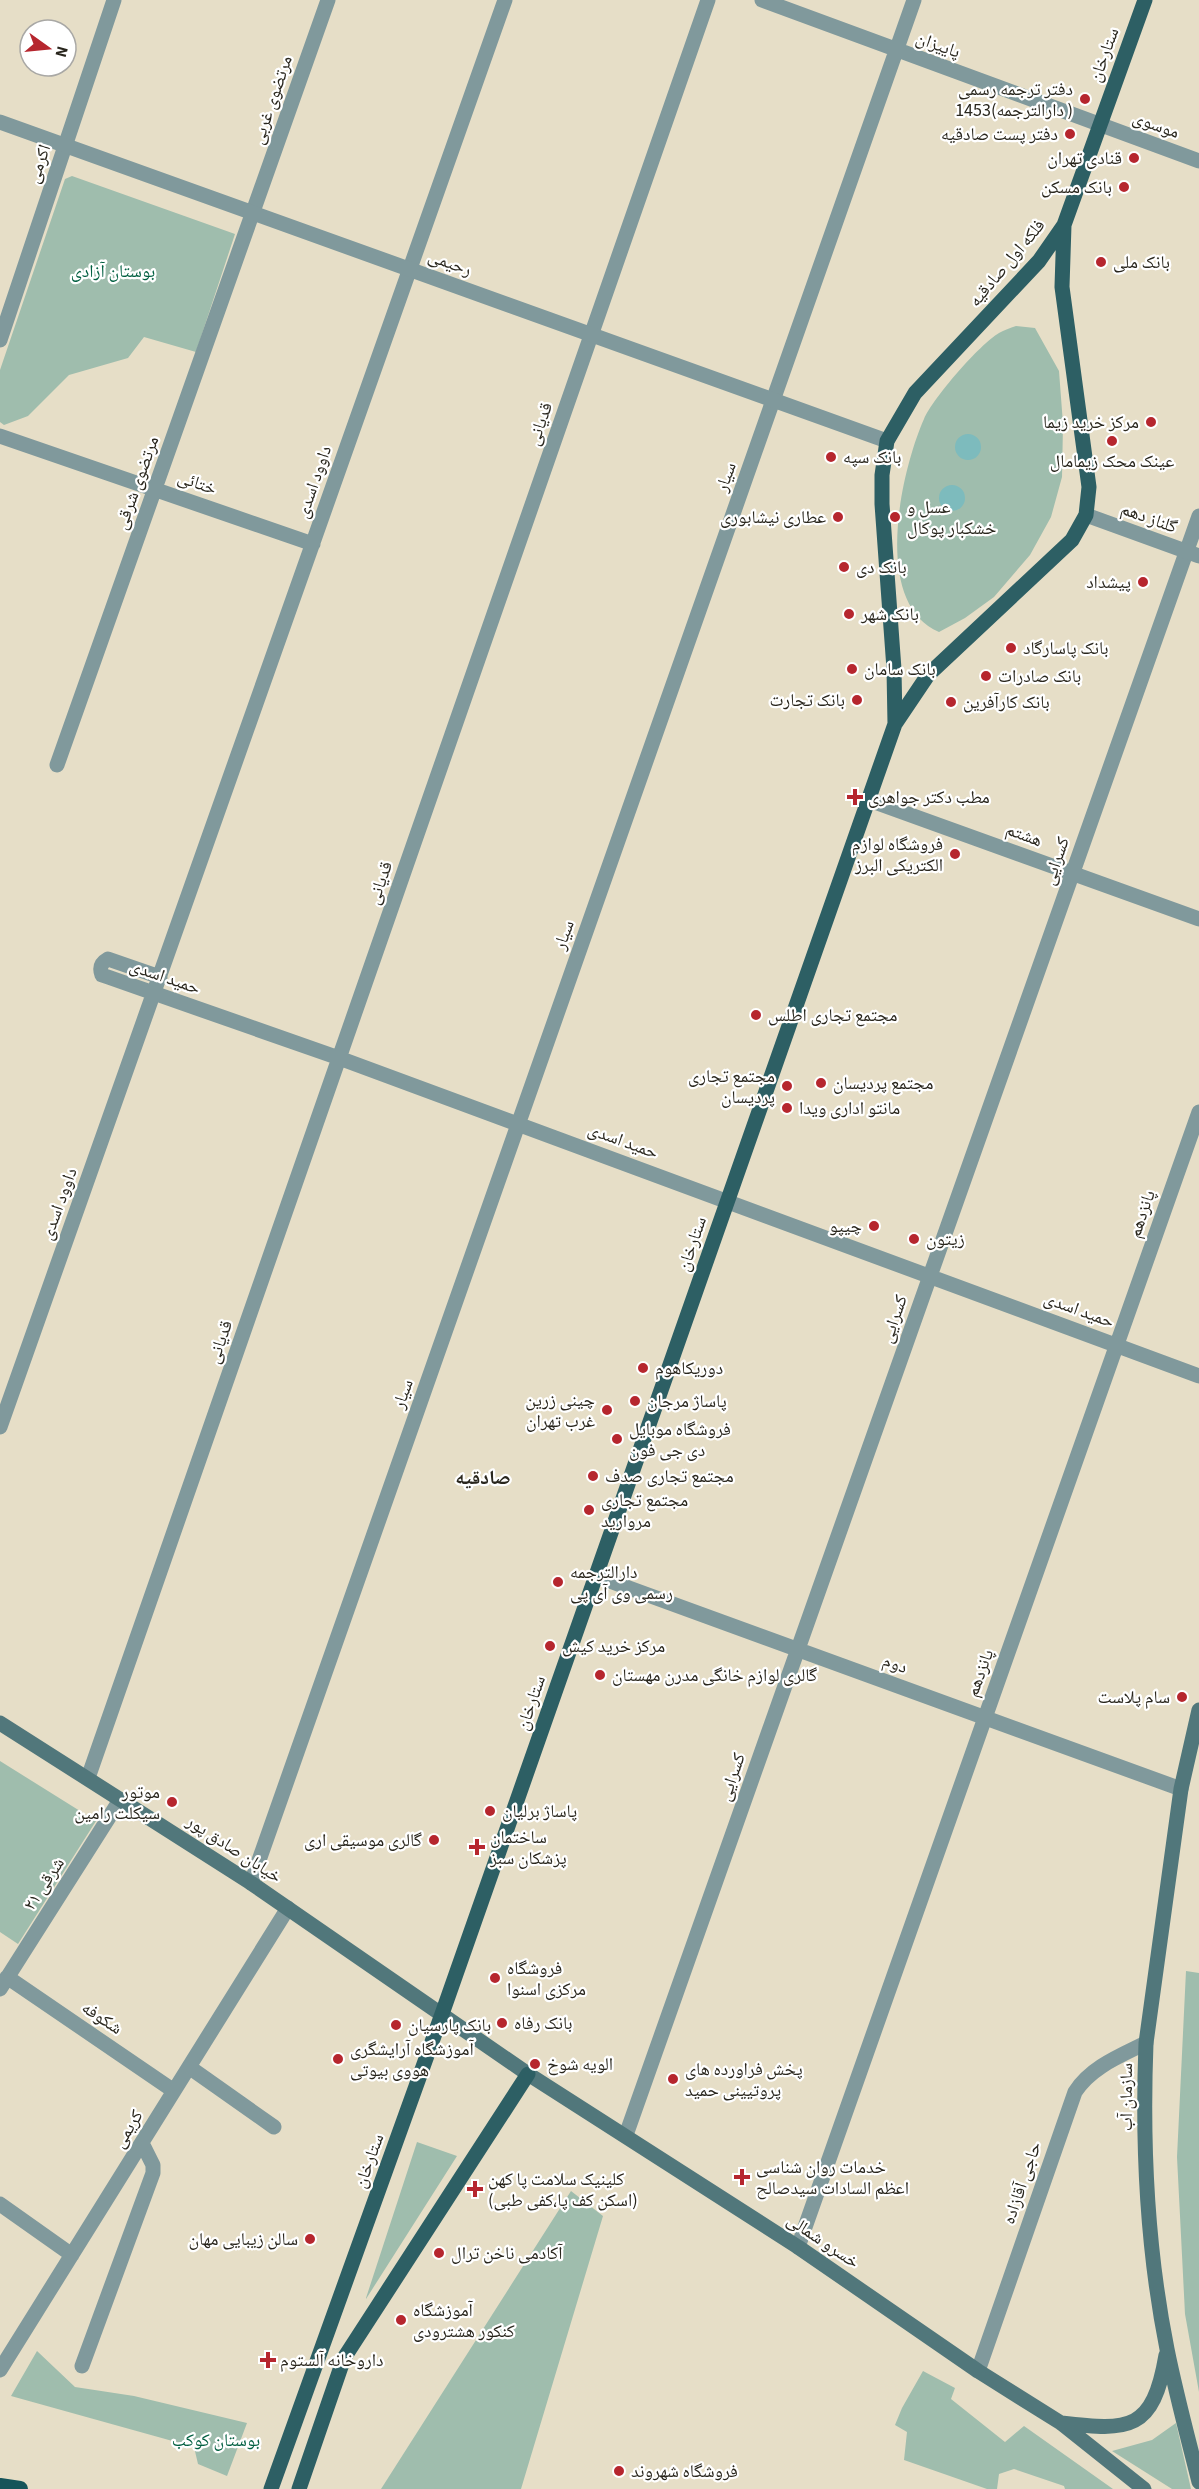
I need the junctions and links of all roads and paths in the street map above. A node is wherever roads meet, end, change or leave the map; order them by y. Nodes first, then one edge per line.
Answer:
1 (114, 0) edge
2 (328, 0) edge
3 (708, 0) edge
4 (762, 0) edge
5 (914, 0) edge
6 (1145, 0) edge
7 (500, 2) edge
8 (897, 50) junction
9 (0, 122) edge
10 (1100, 126) junction
11 (65, 146) junction
12 (1199, 161) edge
13 (253, 213) junction
14 (1064, 225) junction
15 (410, 270) junction
16 (591, 335) junction
17 (0, 340) edge
18 (773, 400) junction
19 (0, 436) edge
20 (888, 441) junction
21 (155, 489) junction
22 (1086, 515) junction
23 (1199, 516) edge
24 (313, 544) junction
25 (1193, 554) edge
26 (895, 724) junction
27 (57, 765) dead end
28 (869, 800) junction
29 (1073, 873) junction
30 (1199, 919) edge
31 (160, 977) junction
32 (154, 993) junction
33 (339, 1058) junction
34 (1199, 1112) edge
35 (518, 1124) junction
36 (728, 1201) junction
37 (930, 1276) junction
38 (1116, 1345) junction
39 (1199, 1376) edge
40 (0, 1427) edge
41 (596, 1576) junction
42 (798, 1650) junction
43 (1199, 1710) edge
44 (985, 1718) junction
45 (0, 1723) edge
46 (88, 1778) junction
47 (1180, 1789) junction
48 (120, 1800) junction
49 (250, 1883) junction
50 (288, 1908) junction
51 (4, 1983) edge
52 (442, 2014) junction
53 (1146, 2043) junction
54 (189, 2067) junction
55 (528, 2074) junction
56 (174, 2091) junction
57 (274, 2127) dead end
58 (626, 2135) junction
59 (142, 2143) junction
60 (0, 2204) edge
61 (798, 2247) junction
62 (72, 2255) junction
63 (1167, 2348) junction
64 (82, 2366) dead end
65 (0, 2370) edge
66 (978, 2371) junction
67 (1062, 2423) junction
68 (1199, 2482) edge
69 (0, 2486) edge
70 (20, 2489) edge
71 (271, 2489) edge
72 (299, 2489) edge
73 (1144, 2489) edge

1 - 11 street, اکرمی
2 - 13 street, مرتضوی غربی
3 - 16 street, قدیانی
4 - 8 street, پاییزان
5 - 8 street, سیار
6 - 10 main road, ستارخان
7 - 15 street, داوود اسدی
8 - 10 street, پاییزان
8 - 18 street, سیار
9 - 11 street, رحیمی
10 - 12 street, موسوی
10 - 14 main road, ستارخان
11 - 13 street, رحیمی
11 - 17 street, اکرمی
13 - 15 street, رحیمی
13 - 21 street, مرتضوی شرقی
14 - 20 main road, فلکه اول صادقیه
14 - 22 main road, فلکه اول صادقیه
15 - 16 street, رحیمی
15 - 24 street, داوود اسدی
16 - 18 street, رحیمی
16 - 33 street, قدیانی
18 - 20 street, رحیمی
18 - 35 street, سیار
19 - 21 street, ختائی
20 - 26 main road, فلکه اول صادقیه
21 - 24 street, ختائی
21 - 27 street, مرتضوی شرقی
22 - 25 street, گلناز دهم
22 - 26 main road, فلکه اول صادقیه
23 - 25 street, کسرایی
24 - 31 street, داوود اسدی
25 - 29 street, کسرایی
26 - 28 main road, ستارخان
28 - 29 street, هشتم
28 - 36 main road, ستارخان
29 - 30 street, هشتم
29 - 37 street, کسرایی
31 - 32 street, داوود اسدی
31 - 32 street, حمید اسدی
32 - 33 street, حمید اسدی
32 - 40 street, داوود اسدی
33 - 35 street, حمید اسدی
33 - 46 street, قدیانی
34 - 38 street, پانزدهم
35 - 36 street, حمید اسدی
35 - 49 street, سیار
36 - 37 street, حمید اسدی
36 - 41 main road, ستارخان
37 - 38 street, حمید اسدی
37 - 42 street, کسرایی
38 - 39 street, حمید اسدی
38 - 44 street, پانزدهم
41 - 42 street, دوم
41 - 52 main road, ستارخان
42 - 44 street, دوم
42 - 58 street, کسرایی
43 - 47 main road, سازمان آب
44 - 47 street, دوم
44 - 61 street, پانزدهم
45 - 46 main road, خیابان صادق پور
46 - 48 main road, خیابان صادق پور
47 - 53 main road, سازمان آب
48 - 49 main road, خیابان صادق پور
48 - 51 street, ۲۱ شرقی
49 - 50 main road, خیابان صادق پور
50 - 52 main road, خیابان صادق پور
50 - 54 street, کریمی
51 - 56 street, شکوفه
52 - 55 main road, خسرو شمالی
52 - 71 main road, ستارخان
53 - 63 main road, سازمان آب
53 - 66 street, حاجی آقازاده
54 - 56 street, کریمی
54 - 57 street
55 - 58 main road, خسرو شمالی
55 - 72 main road
56 - 59 street, کریمی
58 - 61 main road, خسرو شمالی
59 - 62 street, کریمی
59 - 64 street
60 - 62 street
61 - 66 main road, خسرو شمالی
62 - 65 street, کریمی
63 - 67 main road
63 - 68 main road, سازمان آب
66 - 67 main road, خسرو شمالی
67 - 73 main road
69 - 70 highway

